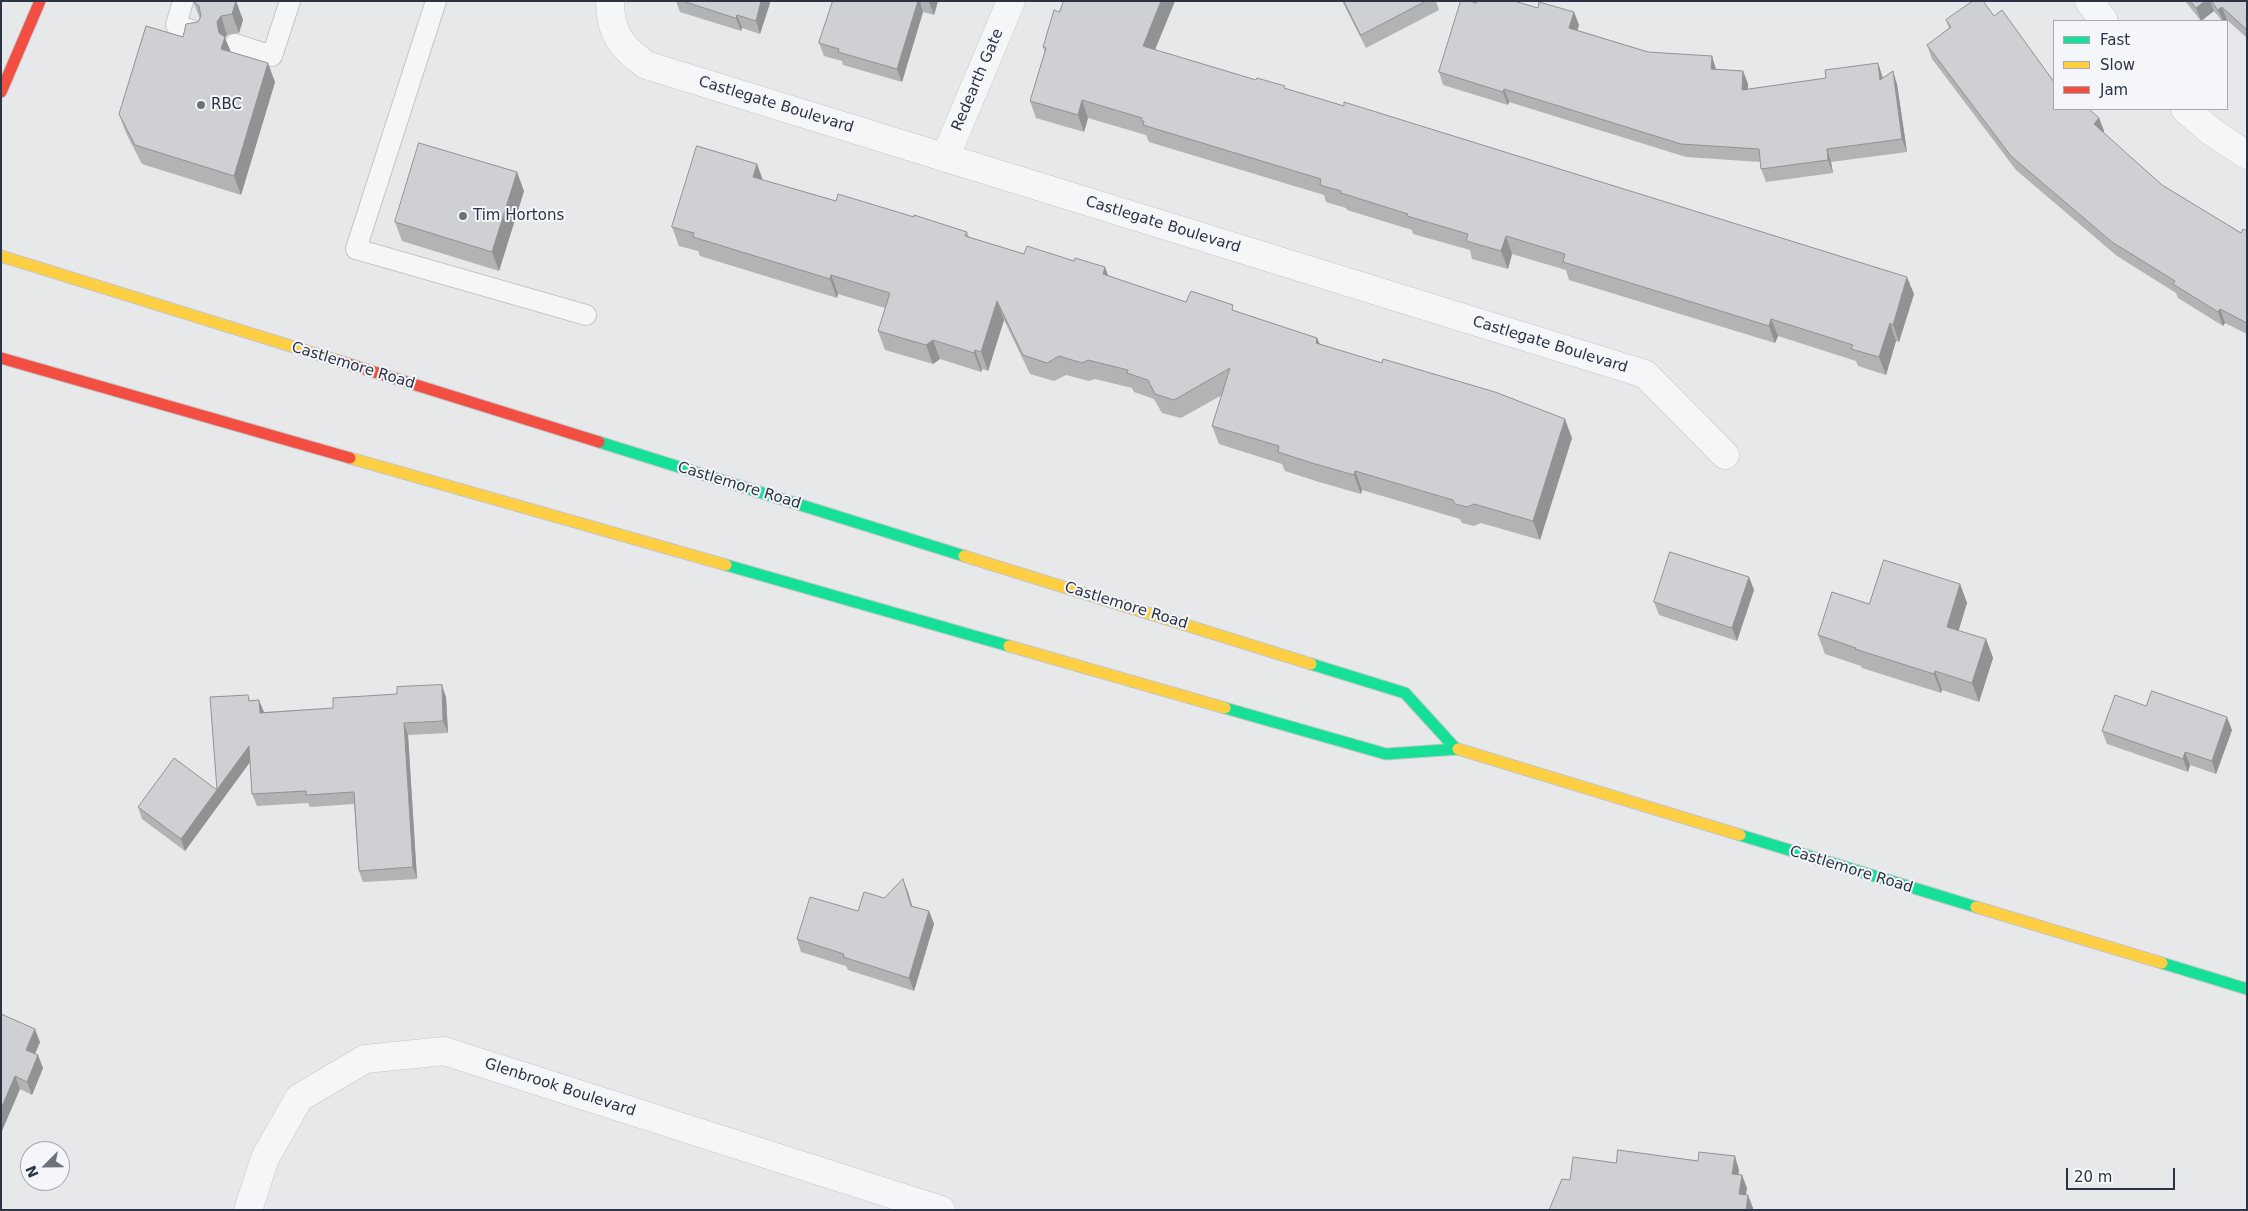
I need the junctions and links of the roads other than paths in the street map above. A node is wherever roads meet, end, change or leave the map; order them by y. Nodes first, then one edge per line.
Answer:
1 (40, 1) edge
2 (183, 1) edge
3 (290, 1) edge
4 (436, 1) edge
5 (610, 1) edge
6 (1012, 1) edge
7 (2089, 1) edge
8 (2103, 20) edge
9 (197, 32) edge
10 (235, 44) dead end
11 (1, 92) edge
12 (2186, 110) edge
13 (2247, 155) edge
14 (945, 158) junction
15 (1, 256) edge
16 (586, 315) dead end
17 (1, 358) edge
18 (1726, 454) dead end
19 (1456, 749) junction
20 (2247, 989) edge
21 (248, 1210) edge
22 (942, 1210) edge

1 - 11 main road
2 - 9 lane
3 - 10 lane
4 - 16 lane
5 - 14 street, Castlegate Boulevard
6 - 14 street, Redearth Gate
7 - 8 street
12 - 13 street
14 - 18 street, Castlegate Boulevard
15 - 19 main road, Castlemore Road
17 - 19 main road, Castlemore Road
19 - 20 main road, Castlemore Road
21 - 22 street, Glenbrook Boulevard

